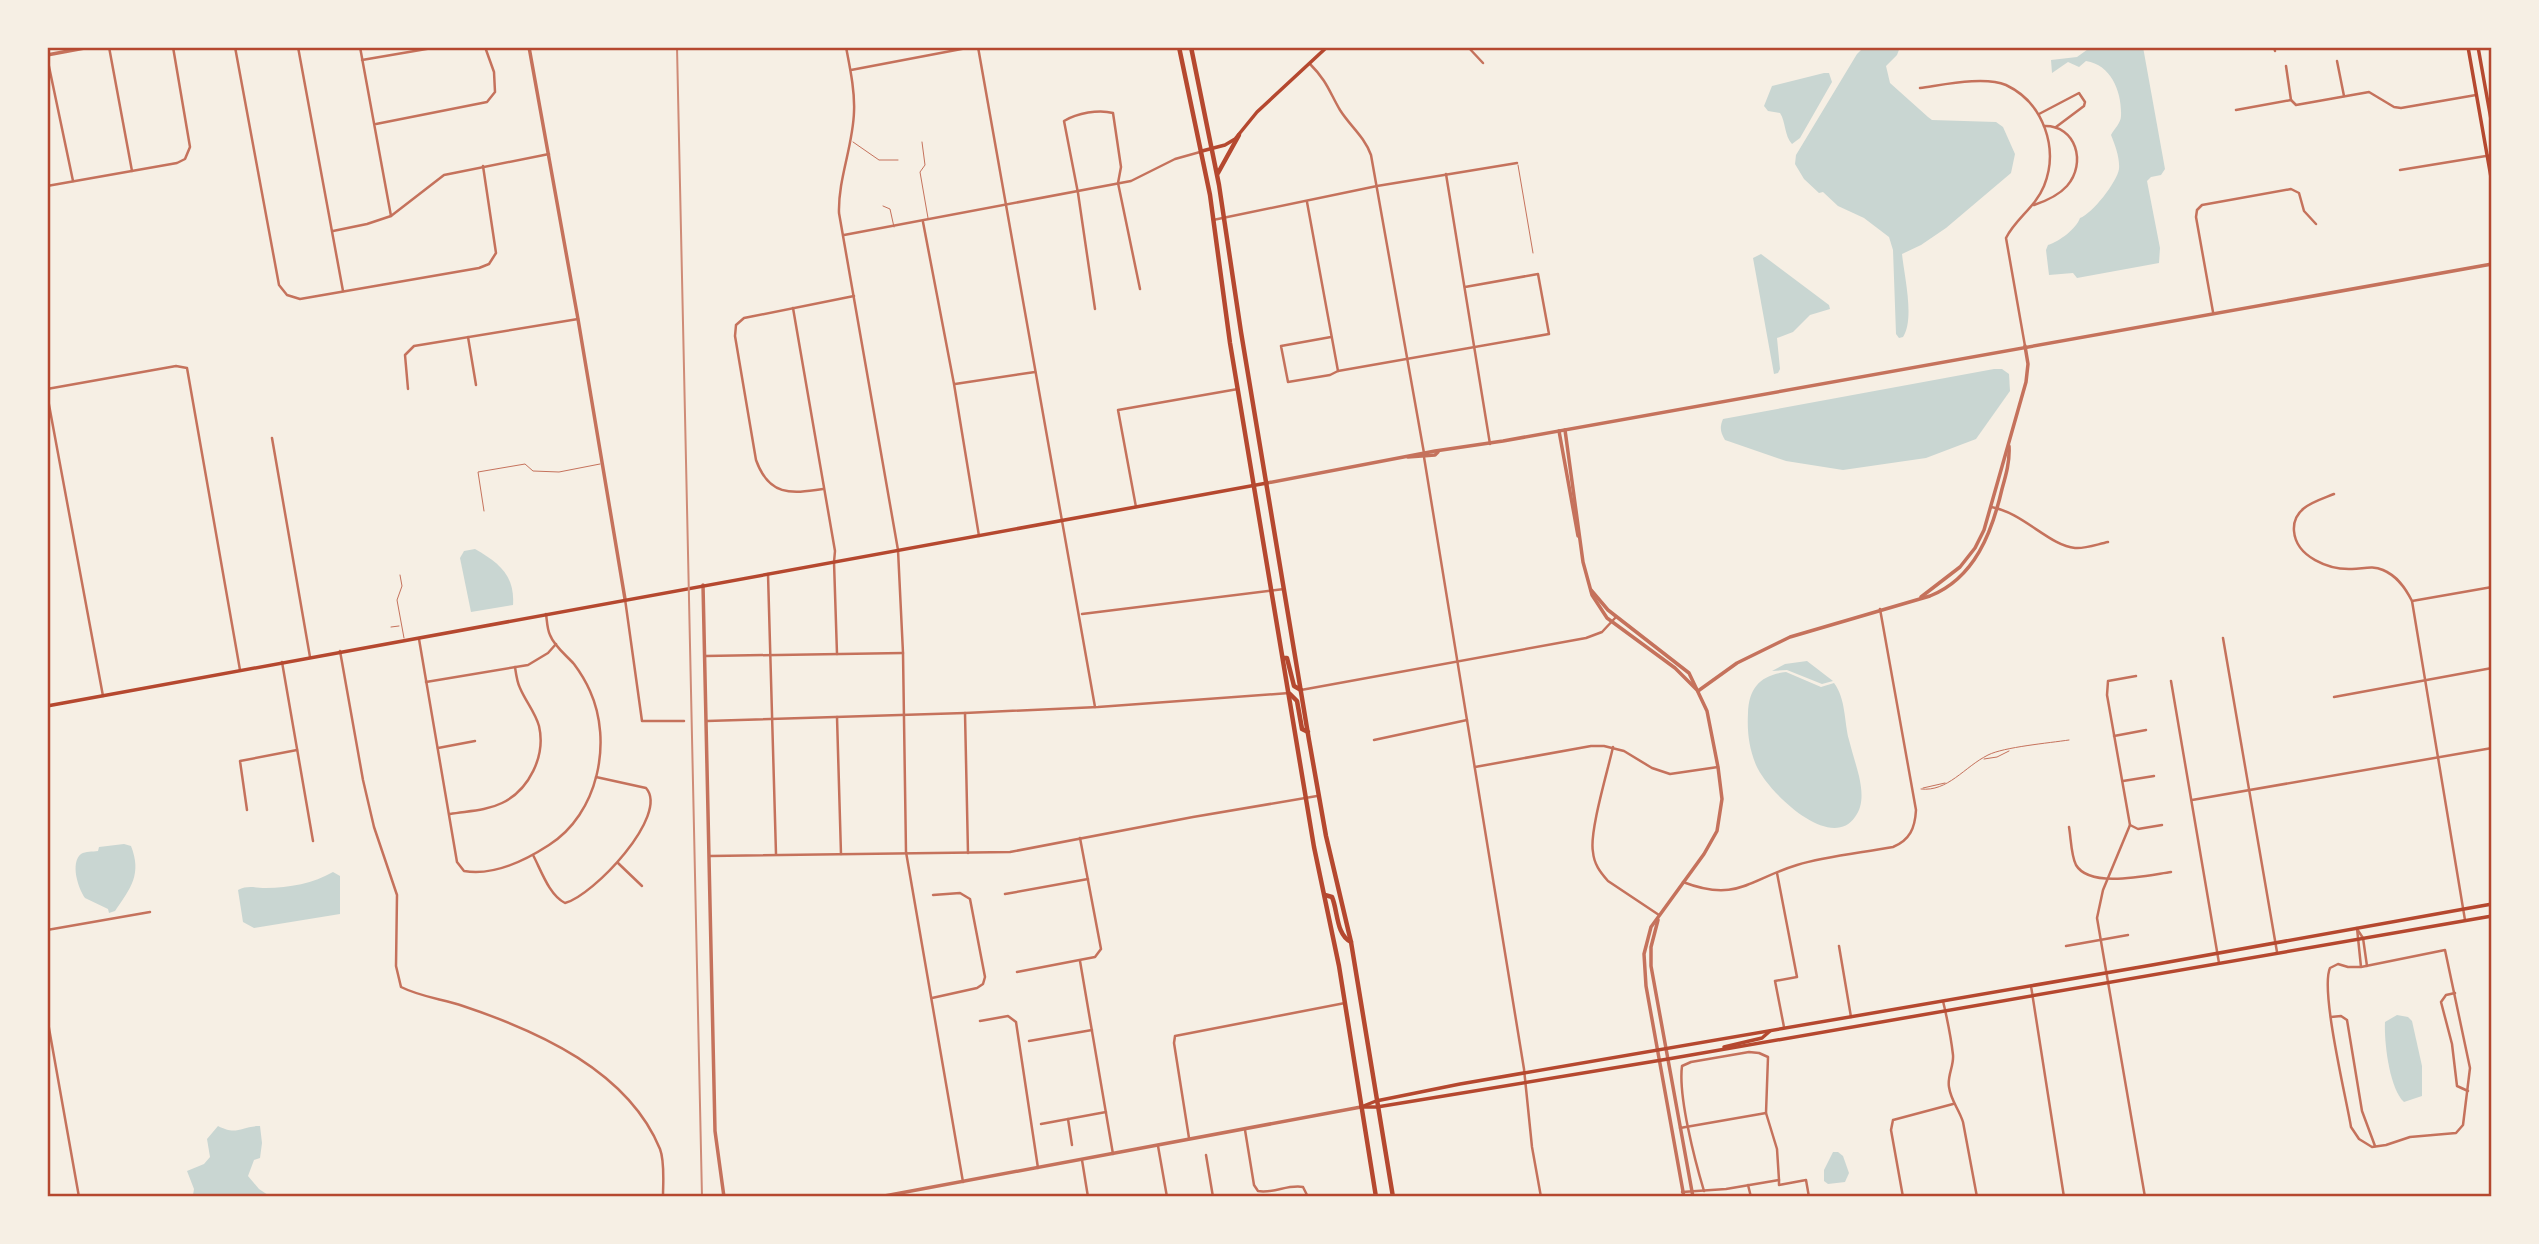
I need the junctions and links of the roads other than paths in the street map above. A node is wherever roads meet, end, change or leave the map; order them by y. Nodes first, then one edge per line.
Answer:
1 (90, 47) edge
2 (109, 47) edge
3 (173, 47) edge
4 (235, 47) edge
5 (298, 47) edge
6 (360, 47) edge
7 (438, 47) edge
8 (485, 47) edge
9 (529, 47) edge
10 (846, 47) edge
11 (971, 47) edge
12 (978, 47) edge
13 (1180, 47) edge
14 (1191, 47) edge
15 (1327, 47) edge
16 (1468, 47) edge
17 (2479, 47) edge
18 (2468, 48) edge
19 (47, 56) edge
20 (362, 60) junction
21 (2337, 61) dead end
22 (1483, 63) dead end
23 (1310, 64) junction
24 (2286, 66) dead end
25 (850, 70) junction
26 (1920, 88) dead end
27 (2476, 95) junction
28 (2344, 96) junction
29 (2291, 100) junction
30 (2236, 110) dead end
31 (2038, 115) junction
32 (376, 124) junction
33 (2492, 125) edge
34 (2044, 127) junction
35 (2056, 127) junction
36 (1239, 135) junction
37 (851, 139) junction
38 (922, 142) dead end
39 (1212, 149) junction
40 (1202, 151) junction
41 (549, 154) junction
42 (2489, 155) edge
43 (898, 160) dead end
44 (1517, 163) joint
45 (483, 166) junction
46 (2400, 170) dead end
47 (132, 171) junction
48 (1217, 174) junction
49 (1446, 174) junction
50 (73, 181) junction
51 (1118, 183) junction
52 (2492, 183) edge
53 (47, 186) edge
54 (1377, 187) junction
55 (1078, 192) junction
56 (1307, 201) junction
57 (2034, 205) junction
58 (883, 206) dead end
59 (1004, 206) junction
60 (391, 216) junction
61 (1225, 218) junction
62 (929, 220) junction
63 (1213, 220) junction
64 (923, 221) junction
65 (2316, 224) dead end
66 (894, 227) junction
67 (332, 231) junction
68 (844, 235) junction
69 (1533, 253) dead end
70 (2492, 264) edge
71 (1465, 287) junction
72 (1140, 289) dead end
73 (343, 291) junction
74 (854, 296) junction
75 (793, 308) junction
76 (1095, 309) dead end
77 (2213, 312) junction
78 (578, 319) junction
79 (468, 337) junction
80 (1331, 337) junction
81 (2025, 346) junction
82 (1474, 347) junction
83 (1407, 359) junction
84 (1338, 371) junction
85 (1035, 372) junction
86 (476, 384) dead end
87 (954, 384) junction
88 (408, 389) dead end
89 (1238, 389) junction
90 (47, 391) edge
91 (1565, 430) junction
92 (1559, 431) junction
93 (272, 438) dead end
94 (1490, 443) junction
95 (2009, 446) junction
96 (1424, 455) junction
97 (602, 463) junction
98 (1267, 483) junction
99 (1255, 484) junction
100 (823, 489) junction
101 (2334, 494) dead end
102 (1136, 506) junction
103 (1991, 507) junction
104 (1998, 508) junction
105 (484, 511) dead end
106 (1062, 522) junction
107 (979, 536) junction
108 (1580, 540) junction
109 (2108, 542) dead end
110 (898, 550) junction
111 (834, 562) junction
112 (768, 574) junction
113 (400, 575) dead end
114 (703, 585) junction
115 (2492, 587) edge
116 (1283, 589) junction
117 (1591, 590) junction
118 (1272, 591) junction
119 (1921, 597) junction
120 (625, 599) junction
121 (2412, 601) junction
122 (1881, 609) junction
123 (546, 614) junction
124 (1080, 615) junction
125 (1616, 617) junction
126 (1612, 622) junction
127 (402, 625) junction
128 (405, 625) dead end
129 (391, 627) dead end
130 (419, 637) junction
131 (2223, 638) dead end
132 (404, 640) junction
133 (1651, 643) junction
134 (556, 644) junction
135 (1647, 648) junction
136 (340, 651) junction
137 (903, 653) junction
138 (837, 654) junction
139 (772, 655) junction
140 (705, 656) junction
141 (310, 657) junction
142 (1283, 658) junction
143 (282, 662) junction
144 (1458, 662) junction
145 (515, 667) junction
146 (2492, 668) edge
147 (240, 670) junction
148 (2136, 676) dead end
149 (2423, 679) junction
150 (2171, 681) dead end
151 (426, 682) junction
152 (1301, 690) junction
153 (1698, 691) junction
154 (1289, 693) junction
155 (103, 696) junction
156 (2334, 697) dead end
157 (47, 706) edge
158 (1095, 707) junction
159 (965, 713) junction
160 (904, 714) junction
161 (838, 717) junction
162 (772, 719) junction
163 (1468, 720) junction
164 (684, 721) dead end
165 (707, 721) junction
166 (2146, 730) dead end
167 (1308, 732) junction
168 (2114, 736) junction
169 (1374, 740) dead end
170 (2070, 740) dead end
171 (475, 741) dead end
172 (1613, 747) junction
173 (438, 748) junction
174 (2492, 748) edge
175 (297, 750) junction
176 (2011, 750) junction
177 (1981, 759) junction
178 (2437, 759) junction
179 (1718, 766) junction
180 (1475, 767) junction
181 (2154, 776) dead end
182 (596, 777) junction
183 (2123, 781) junction
184 (1947, 783) junction
185 (2249, 791) junction
186 (1320, 796) junction
187 (1307, 798) junction
188 (2192, 800) junction
189 (247, 810) dead end
190 (449, 814) junction
191 (2162, 824) dead end
192 (2130, 825) junction
193 (2069, 827) dead end
194 (1080, 838) junction
195 (313, 841) dead end
196 (906, 852) junction
197 (968, 853) junction
198 (841, 854) junction
199 (533, 855) junction
200 (776, 855) junction
201 (710, 856) junction
202 (618, 863) junction
203 (2171, 872) dead end
204 (1777, 873) junction
205 (1088, 879) junction
206 (2109, 879) junction
207 (1683, 882) junction
208 (642, 886) dead end
209 (1005, 894) dead end
210 (933, 895) dead end
211 (1325, 895) junction
212 (2492, 904) edge
213 (2463, 909) junction
214 (150, 912) dead end
215 (1659, 915) junction
216 (2492, 916) edge
217 (2465, 920) junction
218 (2357, 928) junction
219 (47, 930) edge
220 (2128, 935) dead end
221 (2363, 938) junction
222 (2101, 939) junction
223 (2356, 939) junction
224 (1351, 942) junction
225 (2276, 943) junction
226 (1839, 946) dead end
227 (2066, 946) dead end
228 (2277, 953) junction
229 (2217, 954) junction
230 (1080, 961) junction
231 (2219, 963) junction
232 (2367, 966) junction
233 (2361, 967) junction
234 (1017, 972) dead end
235 (2107, 973) junction
236 (2108, 982) junction
237 (2031, 985) junction
238 (2455, 993) junction
239 (2032, 995) junction
240 (932, 998) junction
241 (1943, 1000) junction
242 (1345, 1003) junction
243 (1945, 1010) junction
244 (47, 1017) edge
245 (1851, 1017) junction
246 (2332, 1017) junction
247 (980, 1021) dead end
248 (48, 1028) edge
249 (1784, 1028) junction
250 (1092, 1030) junction
251 (1770, 1031) junction
252 (1029, 1041) dead end
253 (1666, 1048) junction
254 (1657, 1050) junction
255 (1705, 1053) junction
256 (1668, 1059) junction
257 (1659, 1061) junction
258 (1524, 1073) junction
259 (1525, 1083) junction
260 (2468, 1091) junction
261 (1376, 1104) junction
262 (1953, 1104) junction
263 (1361, 1107) junction
264 (1106, 1112) junction
265 (1766, 1113) junction
266 (1068, 1119) junction
267 (1041, 1124) dead end
268 (1689, 1126) junction
269 (1680, 1128) junction
270 (1245, 1130) junction
271 (1189, 1140) junction
272 (1072, 1145) dead end
273 (1158, 1146) junction
274 (2375, 1146) junction
275 (1114, 1154) junction
276 (1206, 1155) dead end
277 (1082, 1160) junction
278 (1038, 1168) junction
279 (1779, 1180) junction
280 (963, 1182) junction
281 (1748, 1185) junction
282 (2492, 1188) edge
283 (1703, 1191) junction
284 (1683, 1194) edge
285 (1692, 1194) edge
286 (893, 1196) edge
287 (79, 1197) edge
288 (663, 1197) edge
289 (724, 1197) edge
290 (879, 1197) edge
291 (1088, 1197) edge
292 (1167, 1197) edge
293 (1213, 1197) edge
294 (1308, 1197) edge
295 (1376, 1197) edge
296 (1393, 1197) edge
297 (1541, 1197) edge
298 (1751, 1197) edge
299 (1810, 1197) edge
300 (1903, 1197) edge
301 (1977, 1197) edge
302 (2064, 1197) edge
303 (2145, 1197) edge
304 (2491, 1197) edge

1 - 19 street
2 - 47 street
3 - 47 street
4 - 73 street
5 - 67 street
6 - 20 street
7 - 20 street
8 - 32 street
9 - 41 street
10 - 25 street
11 - 25 street
12 - 59 street
13 - 40 highway
14 - 39 highway
15 - 23 main road
16 - 22 street
17 - 18 street
17 - 33 main road
18 - 27 main road
19 - 50 street
20 - 32 street
21 - 28 street
23 - 36 main road
23 - 54 street
24 - 29 street
25 - 37 street
26 - 31 street
27 - 28 street
27 - 42 main road
28 - 29 street
29 - 30 street
31 - 34 street
31 - 35 street
32 - 60 street
34 - 35 street
34 - 57 street
35 - 57 street
36 - 39 main road
36 - 48 highway
37 - 43 lane
37 - 68 street
38 - 62 lane
39 - 40 main road
39 - 48 highway
40 - 51 street
40 - 63 highway
41 - 45 street
41 - 78 street
42 - 46 street
42 - 52 main road
44 - 49 street
44 - 69 lane
45 - 60 street
45 - 73 street
47 - 50 street
48 - 61 highway
49 - 54 street
49 - 71 street
50 - 53 street
51 - 55 street
51 - 55 street
51 - 72 street
54 - 56 street
54 - 83 street
55 - 59 street
55 - 76 street
56 - 61 street
56 - 80 street
57 - 81 street
58 - 66 lane
59 - 62 street
59 - 85 street
60 - 67 street
61 - 63 street
61 - 98 highway
62 - 64 street
63 - 89 highway
64 - 66 street
64 - 87 street
65 - 77 street
66 - 68 street
67 - 73 street
68 - 74 street
70 - 77 street
71 - 82 street
71 - 82 street
74 - 75 street
74 - 110 street
75 - 100 street
75 - 100 street
77 - 81 street
78 - 79 street
78 - 97 street
79 - 86 street
79 - 88 street
80 - 84 street
80 - 84 street
81 - 91 street
81 - 95 street
82 - 83 street
82 - 94 street
83 - 84 street
83 - 96 street
85 - 87 street
85 - 106 street
87 - 107 street
89 - 99 highway
89 - 102 street
90 - 147 street
90 - 155 street
91 - 92 street
91 - 108 street
92 - 94 street
92 - 108 street
93 - 141 street
94 - 96 street
95 - 103 street
95 - 104 street
96 - 98 street
96 - 144 street
97 - 105 lane
97 - 120 street
98 - 99 main road
98 - 116 highway
99 - 102 main road
99 - 118 highway
100 - 111 street
101 - 121 street
102 - 106 main road
103 - 104 street
103 - 119 street
104 - 109 street
104 - 119 street
106 - 107 main road
106 - 124 street
107 - 110 main road
108 - 117 street
110 - 111 main road
110 - 137 street
111 - 112 main road
111 - 138 street
112 - 114 main road
112 - 139 street
113 - 127 lane
114 - 120 main road
114 - 140 street
115 - 121 street
116 - 118 street
116 - 152 highway
117 - 125 street
117 - 126 street
118 - 124 street
118 - 142 highway
119 - 122 street
120 - 123 main road
120 - 164 street
121 - 149 street
122 - 153 street
122 - 204 street
123 - 130 main road
123 - 134 street
124 - 158 street
125 - 126 street
125 - 133 street
126 - 135 street
126 - 144 street
127 - 128 lane
127 - 129 lane
127 - 132 lane
130 - 132 main road
130 - 151 street
131 - 185 street
132 - 136 main road
133 - 135 street
133 - 153 street
134 - 145 street
134 - 182 street
135 - 153 street
136 - 141 main road
136 - 288 street
137 - 138 street
137 - 160 street
138 - 139 street
139 - 140 street
139 - 162 street
140 - 165 street
141 - 143 main road
142 - 152 highway
142 - 154 highway
143 - 147 main road
143 - 175 street
144 - 152 street
144 - 163 street
145 - 151 street
145 - 190 street
146 - 149 street
147 - 155 main road
148 - 168 street
149 - 156 street
149 - 178 street
150 - 188 street
151 - 173 street
152 - 167 highway
153 - 179 street
154 - 158 street
154 - 167 highway
154 - 187 highway
155 - 157 main road
158 - 159 street
159 - 160 street
159 - 197 street
160 - 161 street
160 - 196 street
161 - 162 street
161 - 198 street
162 - 165 street
162 - 200 street
163 - 169 street
163 - 180 street
165 - 201 street
166 - 168 street
167 - 186 highway
168 - 183 street
170 - 176 lane
171 - 173 street
172 - 179 street
172 - 180 street
172 - 215 street
173 - 190 street
174 - 178 street
175 - 189 street
175 - 195 street
176 - 177 lane
176 - 177 lane
177 - 184 lane
178 - 185 street
178 - 213 street
179 - 207 street
180 - 258 street
181 - 183 street
182 - 199 street
182 - 202 street
183 - 192 street
184 - 184 lane
185 - 188 street
185 - 225 street
186 - 187 street
186 - 224 highway
187 - 194 street
187 - 211 highway
188 - 229 street
190 - 199 street
191 - 192 street
192 - 206 street
193 - 206 street
194 - 197 street
194 - 205 street
196 - 197 street
196 - 198 street
196 - 240 street
198 - 200 street
199 - 202 street
200 - 201 street
201 - 289 street
202 - 208 street
203 - 206 street
204 - 207 street
204 - 249 street
205 - 209 street
205 - 230 street
206 - 222 street
207 - 215 street
210 - 240 street
211 - 224 highway
211 - 242 highway
212 - 213 main road
213 - 217 street
213 - 218 main road
214 - 219 street
215 - 253 street
215 - 254 street
216 - 217 main road
217 - 221 main road
218 - 221 street
218 - 223 street
218 - 225 main road
220 - 222 street
221 - 223 main road
221 - 232 street
222 - 227 street
222 - 235 street
223 - 228 main road
223 - 233 street
224 - 261 highway
225 - 228 street
225 - 229 main road
226 - 245 street
228 - 231 main road
229 - 231 street
229 - 235 main road
230 - 234 street
230 - 250 street
231 - 236 main road
232 - 233 street
232 - 238 street
233 - 246 street
235 - 236 street
235 - 237 main road
236 - 239 main road
236 - 303 street
237 - 239 street
237 - 241 main road
238 - 260 street
238 - 260 street
239 - 243 main road
239 - 302 street
240 - 280 street
241 - 243 street
241 - 245 main road
242 - 263 highway
242 - 271 street
243 - 255 main road
243 - 262 street
244 - 248 street
245 - 249 main road
246 - 274 street
246 - 274 street
247 - 278 street
248 - 287 street
249 - 251 main road
250 - 252 street
250 - 264 street
251 - 253 main road
251 - 255 main road
253 - 254 main road
253 - 256 street
254 - 257 street
254 - 258 main road
255 - 256 main road
256 - 257 main road
256 - 269 street
257 - 259 main road
257 - 284 street
258 - 259 street
258 - 261 main road
259 - 261 main road
259 - 297 street
260 - 274 street
261 - 263 main road
261 - 296 highway
262 - 300 street
262 - 301 street
263 - 270 street
263 - 295 highway
264 - 266 street
264 - 275 street
265 - 268 street
265 - 268 street
265 - 279 street
266 - 267 street
266 - 272 street
268 - 269 street
268 - 283 street
269 - 285 street
270 - 271 street
270 - 294 street
271 - 273 street
273 - 275 street
273 - 292 street
275 - 277 street
276 - 293 street
277 - 278 street
277 - 291 street
278 - 280 street
279 - 281 street
279 - 299 street
280 - 286 street
281 - 283 street
281 - 298 street
282 - 304 street
283 - 285 street
284 - 285 street
286 - 290 street

